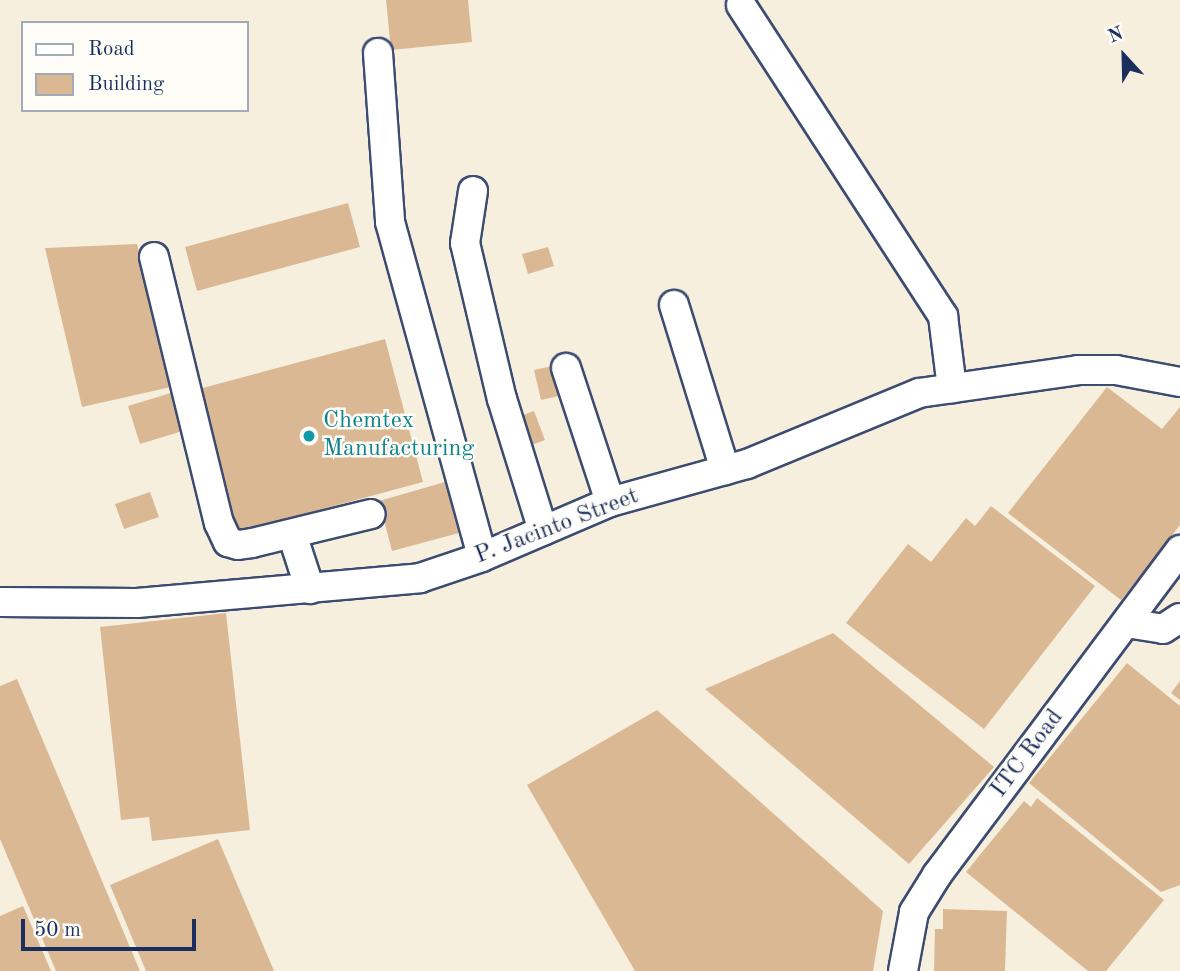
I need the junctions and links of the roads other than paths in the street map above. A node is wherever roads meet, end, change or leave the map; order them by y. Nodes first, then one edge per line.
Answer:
1 (741, 5) dead end
2 (377, 53) dead end
3 (473, 191) dead end
4 (153, 257) dead end
5 (674, 305) dead end
6 (566, 368) dead end
7 (1180, 382) edge
8 (952, 388) junction
9 (725, 470) junction
10 (610, 502) junction
11 (371, 514) dead end
12 (543, 531) junction
13 (292, 534) junction
14 (1180, 550) edge
15 (482, 557) junction
16 (310, 589) junction
17 (0, 602) edge
18 (1180, 618) edge
19 (1126, 623) junction
20 (903, 971) edge

1 - 8 street
2 - 15 street
3 - 12 street
4 - 13 street
5 - 9 street
6 - 10 street
7 - 8 street, P. Jacinto Street
8 - 9 street, P. Jacinto Street
9 - 10 street, P. Jacinto Street
10 - 12 street, P. Jacinto Street
11 - 13 street
12 - 15 street, P. Jacinto Street
13 - 16 street
14 - 19 street, ITC Road
15 - 16 street, P. Jacinto Street
16 - 17 street, P. Jacinto Street
18 - 19 street
19 - 20 street, ITC Road

